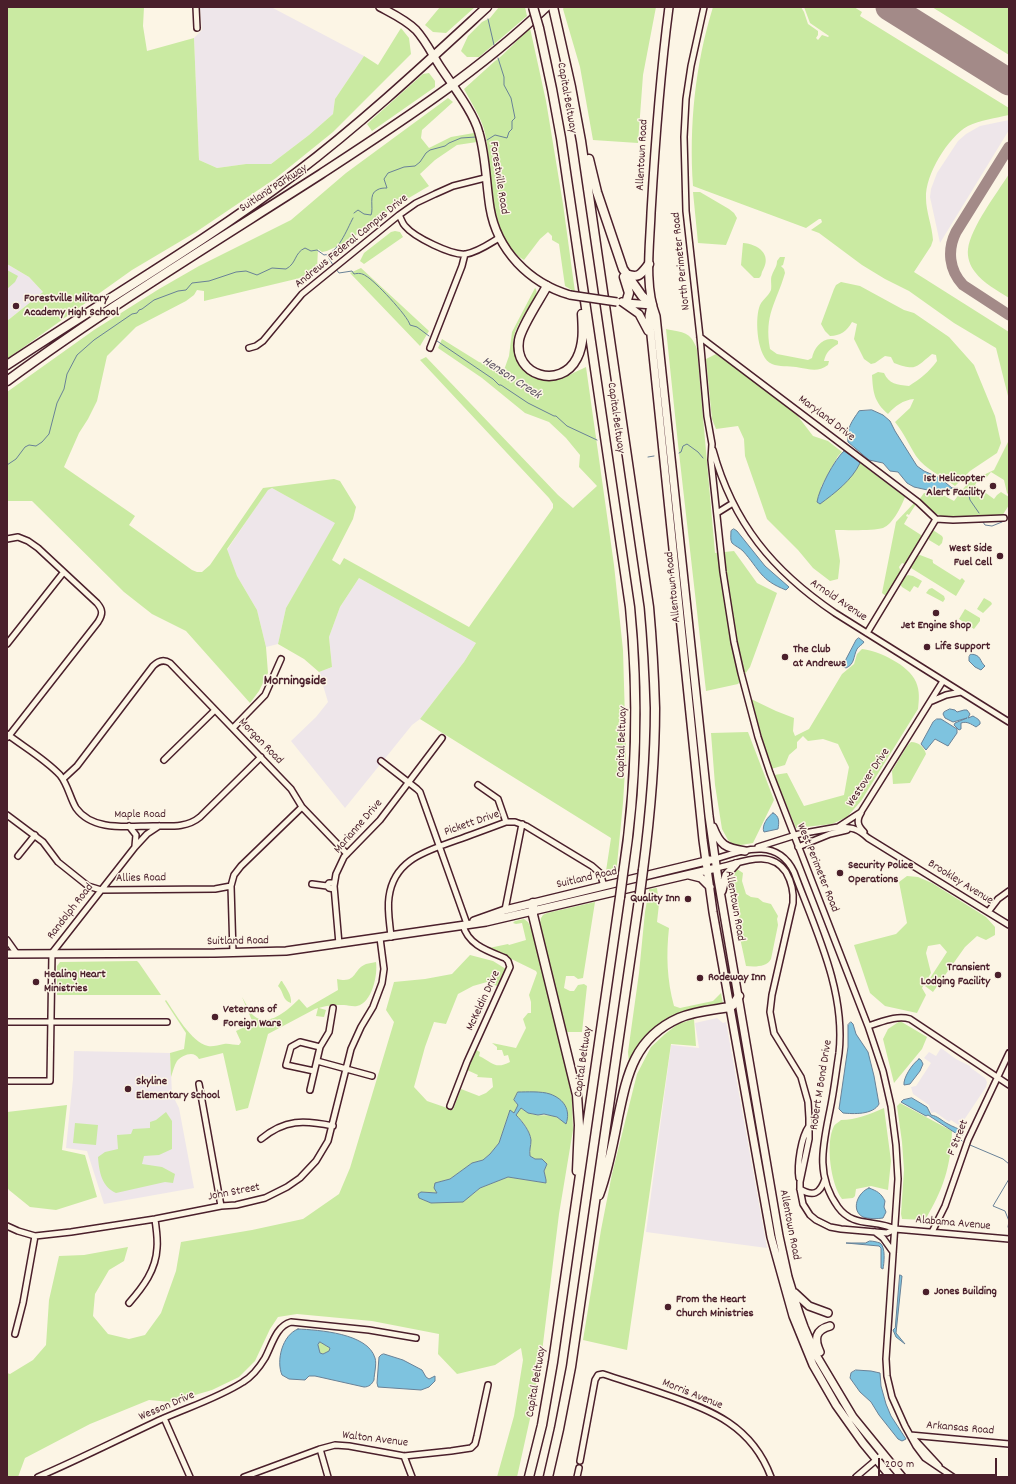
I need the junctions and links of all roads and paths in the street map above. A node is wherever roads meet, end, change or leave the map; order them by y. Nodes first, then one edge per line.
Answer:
1 (196, 7) edge
2 (380, 7) edge
3 (487, 7) edge
4 (533, 7) edge
5 (546, 7) edge
6 (669, 7) edge
7 (704, 7) edge
8 (553, 10) edge
9 (197, 28) dead end
10 (433, 56) junction
11 (452, 85) junction
12 (577, 117) junction
13 (486, 178) junction
14 (399, 215) junction
15 (499, 238) junction
16 (465, 254) junction
17 (649, 264) junction
18 (624, 272) junction
19 (582, 281) junction
20 (547, 286) junction
21 (622, 302) junction
22 (652, 305) junction
23 (700, 337) junction
24 (651, 338) junction
25 (249, 348) dead end
26 (430, 348) dead end
27 (7, 365) edge
28 (7, 381) edge
29 (712, 444) junction
30 (733, 503) junction
31 (717, 513) junction
32 (673, 518) junction
33 (1004, 518) dead end
34 (936, 519) junction
35 (7, 539) edge
36 (63, 573) junction
37 (867, 633) junction
38 (7, 644) edge
39 (281, 659) dead end
40 (943, 681) junction
41 (961, 692) junction
42 (931, 701) junction
43 (215, 710) junction
44 (1009, 722) edge
45 (696, 725) junction
46 (233, 728) junction
47 (8, 736) edge
48 (442, 738) dead end
49 (261, 757) junction
50 (164, 760) dead end
51 (381, 761) dead end
52 (63, 779) junction
53 (409, 782) junction
54 (478, 786) dead end
55 (302, 807) junction
56 (861, 812) junction
57 (7, 815) edge
58 (709, 816) junction
59 (855, 816) junction
60 (506, 822) junction
61 (522, 824) junction
62 (129, 826) junction
63 (159, 826) junction
64 (838, 827) junction
65 (857, 831) junction
66 (35, 835) junction
67 (793, 836) junction
68 (868, 838) junction
69 (703, 840) junction
70 (439, 846) junction
71 (135, 847) junction
72 (798, 847) junction
73 (756, 848) junction
74 (745, 851) junction
75 (347, 854) junction
76 (18, 856) dead end
77 (715, 859) junction
78 (706, 862) junction
79 (736, 864) junction
80 (692, 865) junction
81 (716, 868) junction
82 (707, 869) junction
83 (685, 874) junction
84 (334, 883) junction
85 (312, 884) dead end
86 (231, 886) junction
87 (327, 886) junction
88 (604, 886) junction
89 (710, 887) junction
90 (334, 889) junction
91 (101, 890) junction
92 (1009, 891) edge
93 (722, 901) junction
94 (533, 907) junction
95 (505, 910) junction
96 (988, 912) junction
97 (465, 925) junction
98 (1009, 925) edge
99 (391, 936) junction
100 (380, 938) junction
101 (7, 940) edge
102 (339, 944) junction
103 (52, 953) junction
104 (233, 953) junction
105 (7, 954) edge
106 (16, 954) junction
107 (739, 996) junction
108 (730, 1007) junction
109 (333, 1008) dead end
110 (7, 1022) edge
111 (50, 1022) junction
112 (166, 1022) dead end
113 (868, 1026) junction
114 (320, 1047) junction
115 (1009, 1052) edge
116 (317, 1061) junction
117 (346, 1070) junction
118 (314, 1071) junction
119 (372, 1076) dead end
120 (998, 1078) junction
121 (7, 1081) edge
122 (199, 1084) dead end
123 (1009, 1085) edge
124 (310, 1090) dead end
125 (450, 1106) dead end
126 (333, 1126) junction
127 (261, 1139) dead end
128 (825, 1179) junction
129 (578, 1189) junction
130 (800, 1189) junction
131 (220, 1206) junction
132 (592, 1215) junction
133 (155, 1219) junction
134 (7, 1226) edge
135 (895, 1229) junction
136 (874, 1232) junction
137 (932, 1232) junction
138 (35, 1236) junction
139 (1009, 1239) edge
140 (893, 1252) junction
141 (793, 1291) junction
142 (129, 1303) dead end
143 (828, 1313) dead end
144 (830, 1326) dead end
145 (15, 1334) dead end
146 (416, 1338) dead end
147 (833, 1383) junction
148 (488, 1384) dead end
149 (164, 1418) junction
150 (910, 1435) junction
151 (1009, 1444) edge
152 (320, 1449) junction
153 (883, 1454) junction
154 (404, 1456) junction
155 (877, 1460) junction
156 (580, 1461) dead end
157 (579, 1468) dead end
158 (257, 1475) edge
159 (40, 1476) edge
160 (190, 1477) edge
161 (244, 1477) edge
162 (328, 1477) edge
163 (412, 1477) edge
164 (529, 1477) edge
165 (548, 1477) edge
166 (577, 1477) edge
167 (770, 1477) edge
168 (856, 1477) edge
169 (891, 1477) edge
170 (902, 1477) edge
171 (953, 1477) edge

1 - 9 street
2 - 10 main road, Forestville Road
3 - 10 highway, Suitland Parkway
4 - 19 highway, Capital Beltway, bridge
5 - 11 highway, Suitland Parkway
6 - 17 main road, Allentown Road
7 - 23 street, North Perimeter Road
8 - 12 highway, Capital Beltway
10 - 11 main road, Forestville Road
10 - 27 highway, Suitland Parkway
11 - 13 main road, Forestville Road
11 - 28 highway, Suitland Parkway
12 - 18 highway
12 - 132 highway, Capital Beltway, bridge
13 - 14 street, Andrews Federal Campus Drive
13 - 15 main road, Forestville Road
14 - 16 street
14 - 25 street, Andrews Federal Campus Drive
15 - 16 street
15 - 20 main road, Forestville Road
16 - 26 street
17 - 18 highway
17 - 22 main road, Allentown Road
18 - 21 highway
18 - 22 highway
19 - 20 highway
19 - 129 highway, Capital Beltway, bridge
20 - 21 main road, Forestville Road, bridge
21 - 22 main road, Forestville Road
21 - 24 main road
22 - 24 main road, Allentown Road
22 - 32 main road, Allentown Road
23 - 29 street, North Perimeter Road
23 - 34 street, Maryland Drive
24 - 32 main road, Allentown Road
29 - 30 street, Arnold Avenue
29 - 31 street, North Perimeter Road
30 - 31 street
30 - 37 street, Arnold Avenue
31 - 67 street, West Perimeter Road
32 - 45 main road, Allentown Road
33 - 34 street
34 - 37 street
35 - 36 street
36 - 38 street
36 - 47 street
37 - 40 street, Arnold Avenue
39 - 46 street
40 - 41 street, Arnold Avenue
40 - 42 street, Westover Drive
41 - 42 street
41 - 44 street, Arnold Avenue
42 - 56 street, Westover Drive
43 - 46 street, Morgan Road
43 - 50 street
43 - 52 street, Morgan Road
45 - 58 main road, Allentown Road
45 - 69 main road, Allentown Road
46 - 49 street, Morgan Road
47 - 52 street, Maple Road
48 - 53 street, Marianne Drive
49 - 55 street, Morgan Road
49 - 63 street, Maple Road
51 - 53 street
52 - 62 street, Maple Road
53 - 70 street
53 - 75 street, Marianne Drive
54 - 60 street
55 - 75 street, Morgan Road
55 - 86 street
56 - 59 street, Westover Drive
56 - 68 street
57 - 66 street, Allies Road
58 - 74 main road
58 - 77 main road, Allentown Road
59 - 64 street, Westover Drive
59 - 65 street
60 - 61 street, Pickett Drive
60 - 70 street, Pickett Drive
61 - 88 street, Pickett Drive
61 - 95 street
62 - 63 street, Maple Road
62 - 71 street
63 - 71 street, Randolph Road
64 - 65 street
64 - 67 street, Westover Drive
65 - 68 street, Brookley Avenue
65 - 72 street
66 - 76 street
66 - 91 street, Allies Road
67 - 72 street, West Perimeter Road
67 - 73 street, Westover Drive
68 - 96 street, Brookley Avenue
69 - 78 main road, Allentown Road
69 - 80 main road
70 - 97 street
70 - 99 street, Pickett Drive
71 - 91 street, Randolph Road
72 - 113 street, West Perimeter Road
73 - 74 street
73 - 128 street, Robert M Bond Drive
74 - 77 street
75 - 84 street, Marianne Drive
77 - 78 main road, Suitland Road
77 - 81 main road, Allentown Road
78 - 80 main road, Suitland Road
78 - 82 main road, Allentown Road
79 - 81 street, Robert M Bond Drive
79 - 93 main road
79 - 130 street, Robert M Bond Drive
80 - 88 main road, Suitland Road
81 - 82 main road, Suitland Road
81 - 93 main road, Allentown Road
82 - 83 main road, Suitland Road
82 - 89 main road, Allentown Road
83 - 89 main road
83 - 94 main road, Suitland Road
84 - 87 street
84 - 90 street, Marianne Drive
85 - 87 street
86 - 91 street, Allies Road
86 - 104 street
87 - 90 street
88 - 94 main road, Suitland Road
89 - 108 main road, Allentown Road
90 - 102 street, Marianne Drive
91 - 103 street, Randolph Road
92 - 96 street
93 - 107 main road, Allentown Road
94 - 95 main road, Suitland Road
94 - 97 main road, Suitland Road
94 - 129 highway
95 - 97 main road, Suitland Road
96 - 98 street, Brookley Avenue
97 - 99 main road, Suitland Road
97 - 125 street, McKeldin Drive
99 - 100 main road, Suitland Road
100 - 102 main road, Suitland Road
100 - 117 street, John Street
101 - 106 street
102 - 104 main road, Suitland Road
103 - 104 main road, Suitland Road
103 - 106 main road, Suitland Road
103 - 111 street, Randolph Road
105 - 106 main road, Suitland Road
107 - 108 highway
107 - 141 main road, Allentown Road
108 - 132 highway
108 - 155 main road, Allentown Road
109 - 114 street
110 - 111 street
111 - 112 street
111 - 121 street, Randolph Road
113 - 120 street
113 - 135 street, West Perimeter Road
114 - 116 street
114 - 118 street
115 - 120 street, F Street
116 - 117 street
116 - 118 street
117 - 119 street
117 - 126 street, John Street
118 - 124 street
120 - 123 street
120 - 137 street, F Street
122 - 131 street
126 - 127 street
126 - 131 street, John Street
128 - 130 street
128 - 135 street, Robert M Bond Drive
129 - 164 highway, Capital Beltway
130 - 136 street, Robert M Bond Drive
131 - 133 street, John Street
132 - 165 highway, Capital Beltway
133 - 138 street, John Street
133 - 142 street
134 - 138 street, John Street
135 - 136 street, Robert M Bond Drive
135 - 137 street, Alabama Avenue
135 - 140 street
136 - 140 street
137 - 139 street, Alabama Avenue
138 - 145 street
140 - 150 street
141 - 143 main road
141 - 147 main road, Allentown Road
144 - 147 main road
146 - 149 street, Wesson Drive
147 - 153 main road, Allentown Road
148 - 154 street, Walton Avenue
149 - 159 street, Wesson Drive
149 - 160 street
150 - 151 street, Arkansas Road
150 - 171 street
152 - 154 street, Walton Avenue
152 - 158 street, Walton Avenue
152 - 162 street
153 - 155 street
153 - 170 main road, Allentown Road
154 - 163 street
155 - 168 street
155 - 169 main road, Allentown Road
156 - 167 street, Morris Avenue
157 - 166 street
158 - 161 street, Walton Avenue

